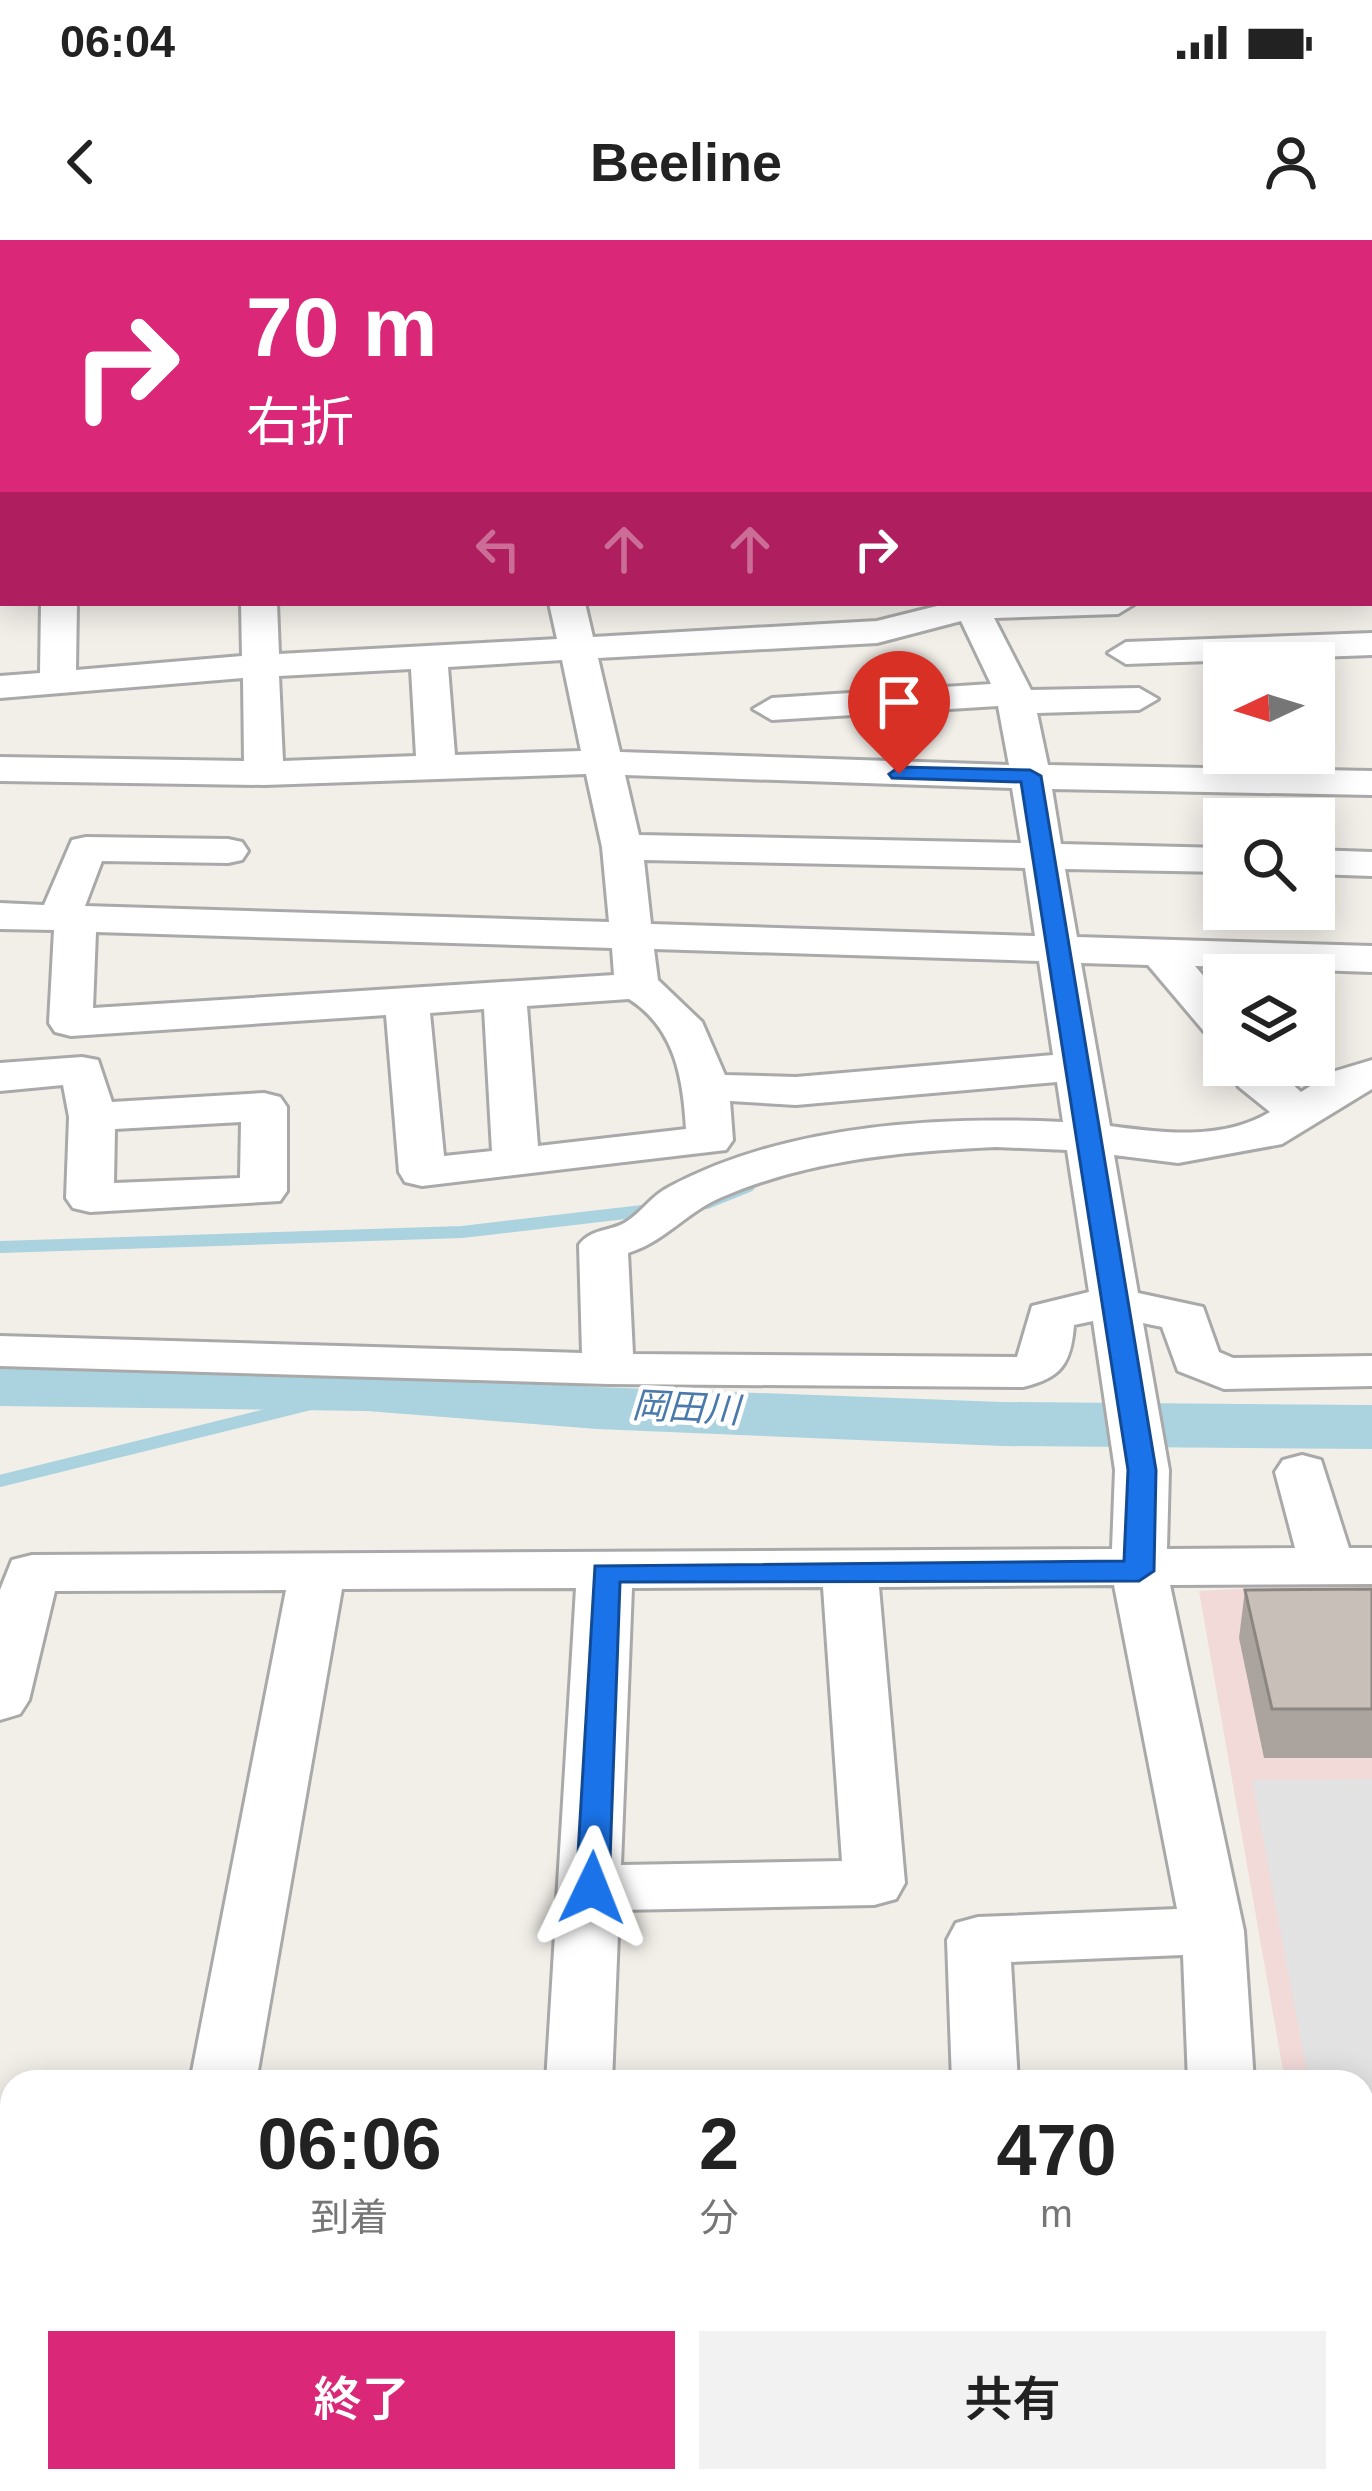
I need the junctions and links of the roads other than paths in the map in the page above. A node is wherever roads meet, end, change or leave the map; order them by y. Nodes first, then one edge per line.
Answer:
1 (84, 240) edge
2 (102, 240) edge
3 (58, 606) edge
4 (259, 606) edge
5 (568, 606) edge
6 (966, 606) edge
7 (970, 606) edge
8 (1372, 644) edge
9 (579, 651) junction
10 (1126, 653) dead end
11 (429, 660) junction
12 (260, 666) junction
13 (58, 685) junction
14 (0, 687) edge
15 (1016, 698) junction
16 (1139, 699) dead end
17 (772, 709) dead end
18 (599, 762) junction
19 (436, 764) junction
20 (0, 769) edge
21 (264, 773) junction
22 (1030, 776) junction
23 (1372, 783) edge
24 (1258, 798) edge
25 (1303, 798) edge
26 (622, 847) junction
27 (228, 851) dead end
28 (1042, 856) junction
29 (1203, 860) edge
30 (1335, 863) edge
31 (1372, 864) edge
32 (0, 916) edge
33 (68, 919) junction
34 (633, 937) junction
35 (1056, 949) junction
36 (1161, 952) junction
37 (1372, 959) edge
38 (637, 986) junction
39 (505, 998) junction
40 (1203, 1002) edge
41 (407, 1003) junction
42 (1075, 1067) junction
43 (1372, 1073) edge
44 (0, 1077) edge
45 (1266, 1086) edge
46 (707, 1089) junction
47 (1302, 1115) junction
48 (92, 1117) dead end
49 (1087, 1137) junction
50 (516, 1163) junction
51 (708, 1163) junction
52 (1116, 1309) junction
53 (0, 1351) edge
54 (608, 1370) junction
55 (1372, 1371) edge
56 (1302, 1472) dead end
57 (1350, 1566) edge
58 (850, 1571) junction
59 (1139, 1571) junction
60 (317, 1572) junction
61 (605, 1573) junction
62 (0, 1700) edge
63 (592, 1888) junction
64 (1214, 1931) junction
65 (225, 2070) edge
66 (580, 2070) edge
67 (984, 2070) edge
68 (1220, 2070) edge

1 - 2 street
3 - 13 street
4 - 12 street
5 - 9 street
6 - 9 street
7 - 15 street
8 - 10 street
9 - 11 street
9 - 18 street
11 - 12 street
11 - 19 street
12 - 13 street
12 - 21 street
13 - 14 street
15 - 16 street
15 - 17 street
15 - 22 street
18 - 19 street
18 - 22 street
18 - 26 street
19 - 21 street
20 - 21 street
22 - 24 street
22 - 28 street
23 - 25 street
26 - 28 street
26 - 34 street
27 - 33 street
28 - 29 street
28 - 35 street
30 - 31 street
32 - 33 street
33 - 34 street
33 - 41 street
34 - 35 street
34 - 38 street
35 - 36 street
35 - 42 street
36 - 37 street
36 - 40 street
38 - 39 street
38 - 46 street
39 - 41 street
39 - 50 street
41 - 50 street
42 - 46 street
42 - 49 street
43 - 47 street
44 - 48 street
45 - 47 street
46 - 51 street
47 - 49 street
49 - 51 street
49 - 52 street
50 - 51 street
51 - 54 street
52 - 54 street
52 - 55 street
52 - 59 street
53 - 54 street
56 - 57 street
57 - 59 street
58 - 59 street
58 - 61 street
58 - 63 street
59 - 64 street
60 - 61 street
60 - 62 street
60 - 65 street
61 - 63 street
63 - 66 street
64 - 67 street
64 - 68 street

